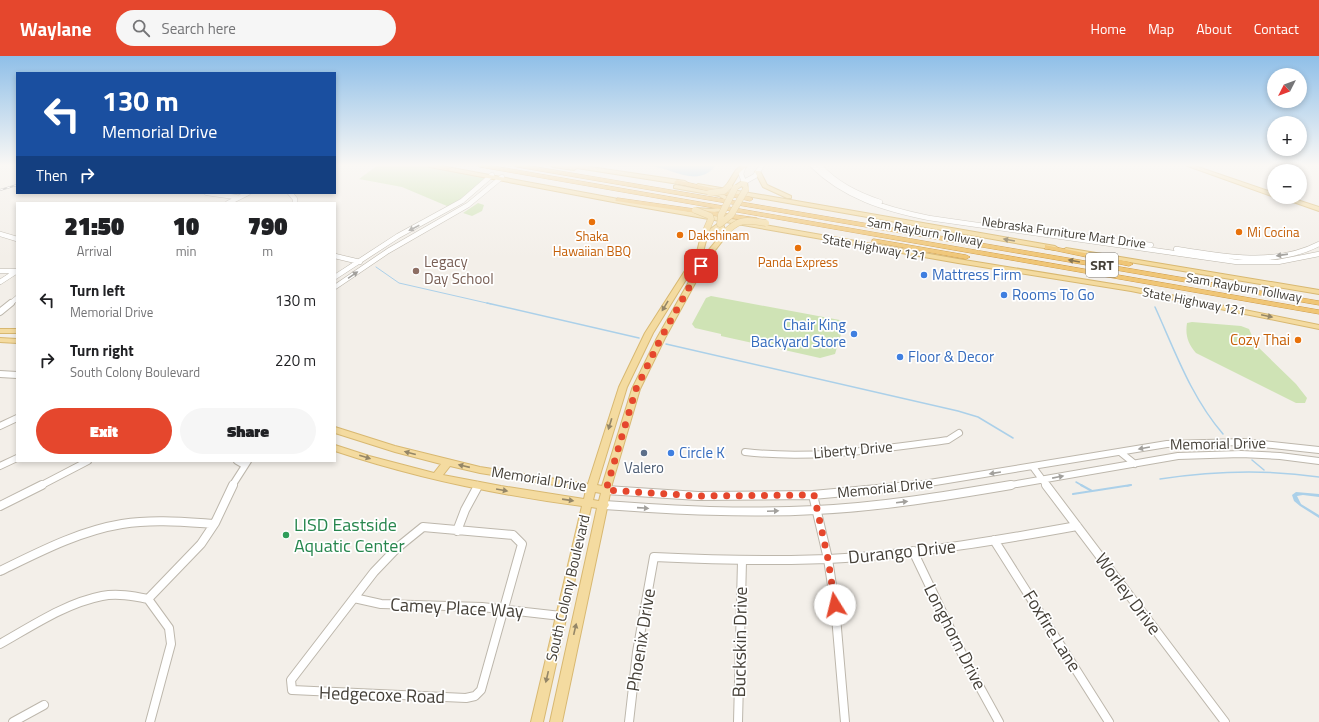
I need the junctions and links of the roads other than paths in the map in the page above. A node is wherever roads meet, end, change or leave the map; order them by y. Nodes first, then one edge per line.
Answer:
1 (217, 196) edge
2 (225, 196) edge
3 (241, 196) edge
4 (468, 196) edge
5 (479, 196) edge
6 (598, 196) edge
7 (621, 196) edge
8 (656, 196) edge
9 (698, 196) edge
10 (720, 196) edge
11 (730, 196) edge
12 (740, 196) edge
13 (742, 196) edge
14 (756, 196) edge
15 (789, 196) edge
16 (853, 196) edge
17 (866, 196) edge
18 (236, 198) junction
19 (618, 200) junction
20 (729, 200) junction
21 (1307, 201) edge
22 (229, 202) edge
23 (1304, 204) edge
24 (1319, 205) edge
25 (724, 209) junction
26 (1319, 209) edge
27 (695, 210) junction
28 (733, 210) junction
29 (852, 213) junction
30 (766, 223) junction
31 (720, 224) junction
32 (831, 227) junction
33 (884, 228) junction
34 (0, 234) edge
35 (705, 235) junction
36 (723, 236) junction
37 (16, 239) edge
38 (874, 241) junction
39 (1319, 244) edge
40 (1048, 246) junction
41 (1319, 254) edge
42 (336, 256) edge
43 (358, 262) junction
44 (367, 265) junction
45 (0, 271) edge
46 (16, 271) edge
47 (16, 272) edge
48 (1050, 275) junction
49 (336, 276) edge
50 (0, 282) edge
51 (678, 285) junction
52 (336, 286) edge
53 (690, 287) junction
54 (1319, 292) edge
55 (16, 299) edge
56 (1319, 299) edge
57 (1319, 303) edge
58 (1283, 306) junction
59 (0, 312) edge
60 (1319, 312) edge
61 (1319, 327) edge
62 (0, 331) edge
63 (16, 331) edge
64 (0, 340) edge
65 (16, 341) edge
66 (0, 374) edge
67 (16, 375) edge
68 (623, 387) junction
69 (636, 389) junction
70 (16, 418) edge
71 (0, 426) edge
72 (336, 430) edge
73 (959, 433) dead end
74 (336, 448) edge
75 (1319, 450) edge
76 (745, 452) dead end
77 (1120, 452) junction
78 (16, 458) edge
79 (1319, 461) edge
80 (86, 462) edge
81 (246, 463) edge
82 (447, 463) junction
83 (1135, 464) junction
84 (1127, 465) junction
85 (0, 466) edge
86 (1033, 467) junction
87 (436, 477) junction
88 (1042, 480) junction
89 (478, 486) junction
90 (591, 488) junction
91 (606, 490) junction
92 (814, 495) junction
93 (588, 503) junction
94 (604, 505) junction
95 (0, 506) edge
96 (817, 510) junction
97 (214, 524) junction
98 (1077, 526) junction
99 (457, 531) junction
100 (994, 540) junction
101 (913, 551) junction
102 (654, 557) joint
103 (828, 559) junction
104 (742, 562) junction
105 (0, 571) edge
106 (354, 598) junction
107 (148, 599) junction
108 (504, 609) junction
109 (561, 616) junction
110 (0, 644) edge
111 (44, 705) dead end
112 (14, 722) edge
113 (150, 722) edge
114 (537, 722) edge
115 (556, 722) edge
116 (629, 722) edge
117 (738, 722) edge
118 (845, 722) edge
119 (999, 722) edge
120 (1109, 722) edge
121 (1224, 722) edge

1 - 22 street
2 - 18 street
3 - 18 street
4 -> 43 street
5 - 44 street
6 - 19 main road, State Highway 121
7 - 27 main road
8 - 32 highway, Sam Rayburn Tollway / SRT
9 - 33 highway, Sam Rayburn Tollway / SRT
10 - 20 main road, bridge
11 - 20 main road, bridge
12 - 33 highway
13 - 28 main road, bridge
14 - 29 main road, State Highway 121
15 - 29 main road
16 - 41 street, Nebraska Furniture Mart Drive
39 -> 17 street, Nebraska Furniture Mart Drive
18 - 22 street
19 - 32 highway
19 - 48 main road, State Highway 121
20 - 25 main road, bridge
21 - 24 main road
23 - 26 main road
25 - 27 main road, bridge
25 - 31 main road, bridge
27 - 35 main road, South Colony Boulevard, bridge
28 - 30 main road, bridge
28 - 31 main road, bridge
40 -> 29 main road, State Highway 121
30 - 36 main road, South Colony Boulevard, bridge
30 - 38 main road
31 - 35 main road
31 - 36 main road, bridge
32 - 58 highway, Sam Rayburn Tollway / SRT
57 -> 33 highway, Sam Rayburn Tollway / SRT
34 - 37 street
35 - 51 main road, South Colony Boulevard
36 - 53 main road, South Colony Boulevard
38 - 48 main road
38 - 58 highway
40 - 54 main road, State Highway 121
40 - 56 highway
42 - 43 street
43 - 44 street
43 - 49 street
52 -> 44 street
45 - 46 street
47 - 50 street
48 -> 61 main road, State Highway 121
51 - 53 main road
51 -> 68 main road, South Colony Boulevard
53 - 69 main road, South Colony Boulevard
55 - 59 street
58 - 60 highway, Sam Rayburn Tollway / SRT
62 - 63 main road
64 - 65 main road
66 - 67 street
68 - 69 main road
68 -> 90 main road, South Colony Boulevard
69 - 91 main road, South Colony Boulevard
70 - 71 street
82 -> 72 main road, Memorial Drive
73 - 76 street, Liberty Drive
74 -> 87 main road, Memorial Drive
75 -> 77 street, Memorial Drive
77 - 83 street
77 - 84 street
77 - 86 street, Memorial Drive
78 - 85 street
79 - 83 street, Memorial Drive
80 - 95 street
81 - 97 street
82 - 87 main road
90 -> 82 main road, Memorial Drive
83 - 84 street, Memorial Drive
88 -> 84 street, Memorial Drive
86 - 88 street, Worley Drive
86 -> 92 street, Memorial Drive
87 - 89 main road, Memorial Drive
96 -> 88 street, Memorial Drive
88 - 98 street, Worley Drive
89 -> 93 main road, Memorial Drive
89 - 99 street
90 - 91 main road, Memorial Drive
90 - 93 main road, South Colony Boulevard
91 - 92 street, Memorial Drive
91 - 94 main road, South Colony Boulevard
92 - 96 street
93 - 94 main road, Memorial Drive
93 - 109 main road, South Colony Boulevard
94 -> 96 street, Memorial Drive
115 -> 94 main road, South Colony Boulevard
96 - 103 street
97 - 105 street
97 - 107 street
98 - 100 street, Durango Drive
98 - 121 street, Worley Drive
99 - 106 street
99 - 108 street
100 - 101 street, Durango Drive
100 - 120 street, Foxfire Lane
101 - 103 street, Durango Drive
101 - 119 street, Longhorn Drive
102 - 104 street, Durango Drive
102 - 116 street, Phoenix Drive
103 - 104 street, Durango Drive
103 - 118 street
104 - 117 street, Buckskin Drive
106 - 108 street, Camey Place Way
106 - 108 street, Hedgecoxe Road
107 - 110 street
107 - 113 street
108 - 109 street, Camey Place Way
109 -> 114 main road, South Colony Boulevard
111 - 112 street

